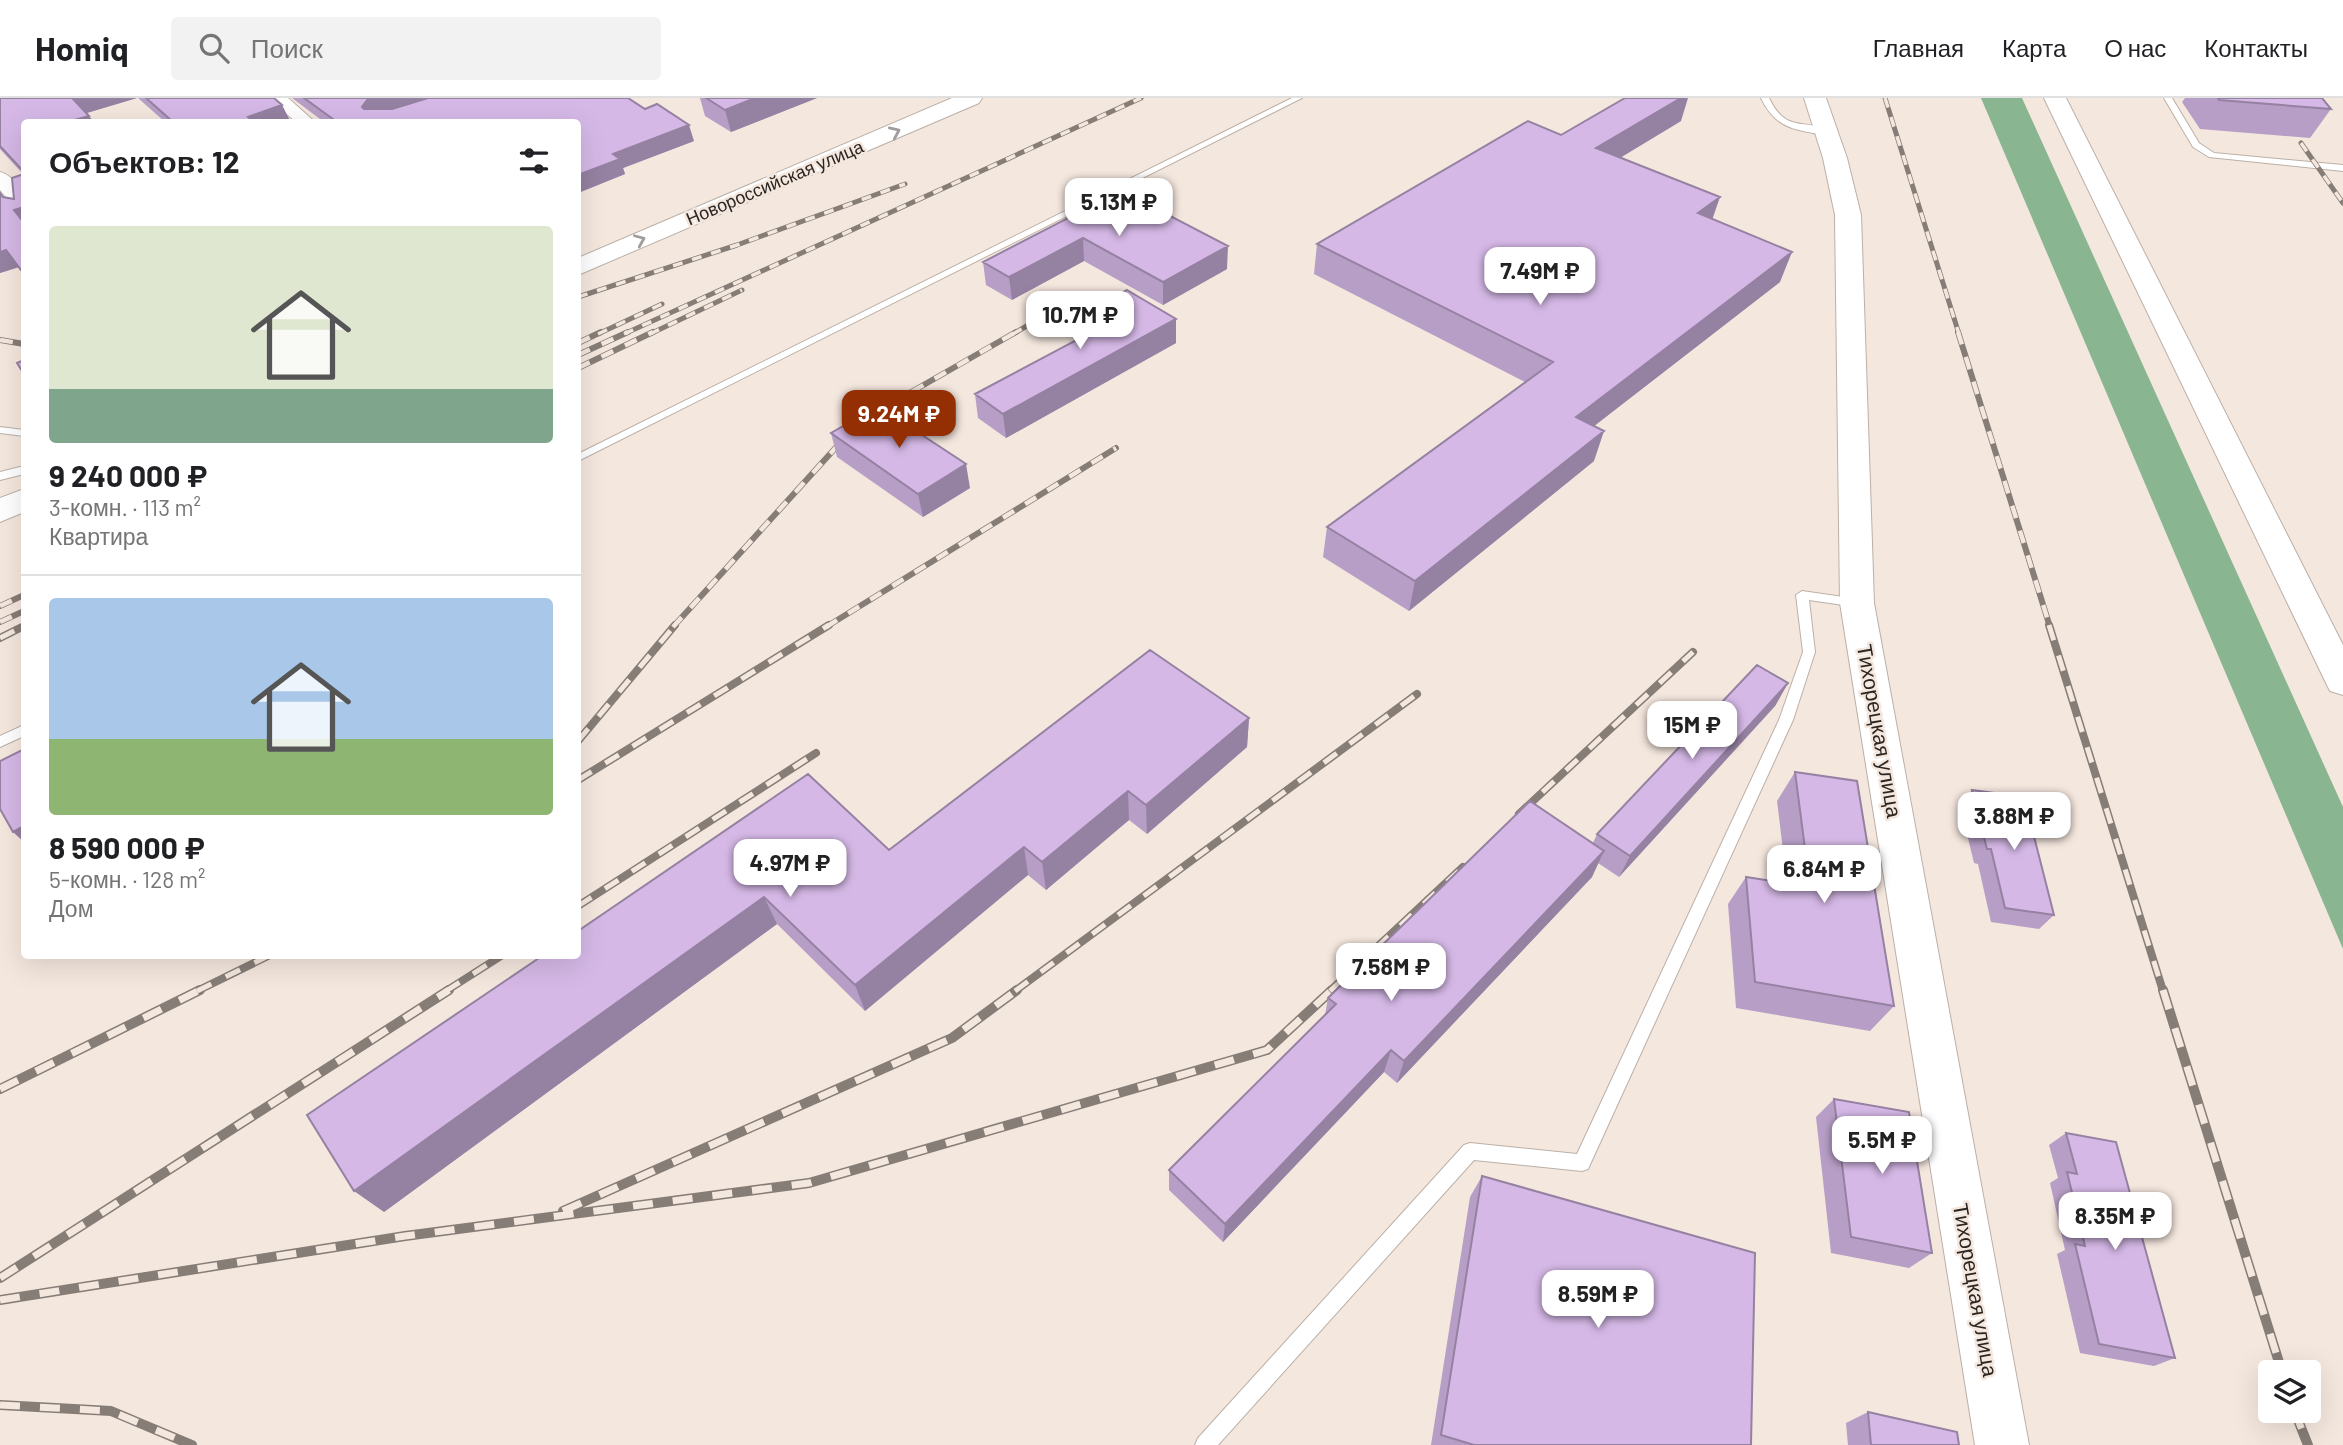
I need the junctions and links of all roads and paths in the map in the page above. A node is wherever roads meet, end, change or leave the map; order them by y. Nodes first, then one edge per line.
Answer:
1 (277, 98) edge
2 (971, 98) edge
3 (1298, 98) edge
4 (1765, 98) edge
5 (2055, 98) edge
6 (2168, 98) edge
7 (1821, 115) edge
8 (302, 119) edge
9 (2343, 168) edge
10 (0, 178) edge
11 (21, 203) edge
12 (581, 266) edge
13 (0, 430) edge
14 (21, 433) edge
15 (581, 456) edge
16 (21, 471) edge
17 (0, 476) edge
18 (21, 501) edge
19 (0, 510) edge
20 (1857, 603) junction
21 (2343, 681) edge
22 (21, 732) edge
23 (0, 742) edge
24 (1205, 1445) edge
25 (2002, 1445) edge

1 - 8 street
12 -> 2 street, Новороссийская улица
3 - 15 lane
4 - 7 lane
5 - 21 street
6 - 9 lane
7 - 20 street, Тихорецкая улица
10 - 11 street
13 - 14 lane
16 - 17 lane
18 - 19 street
20 - 24 lane
20 - 25 street, Тихорецкая улица
22 - 23 lane

